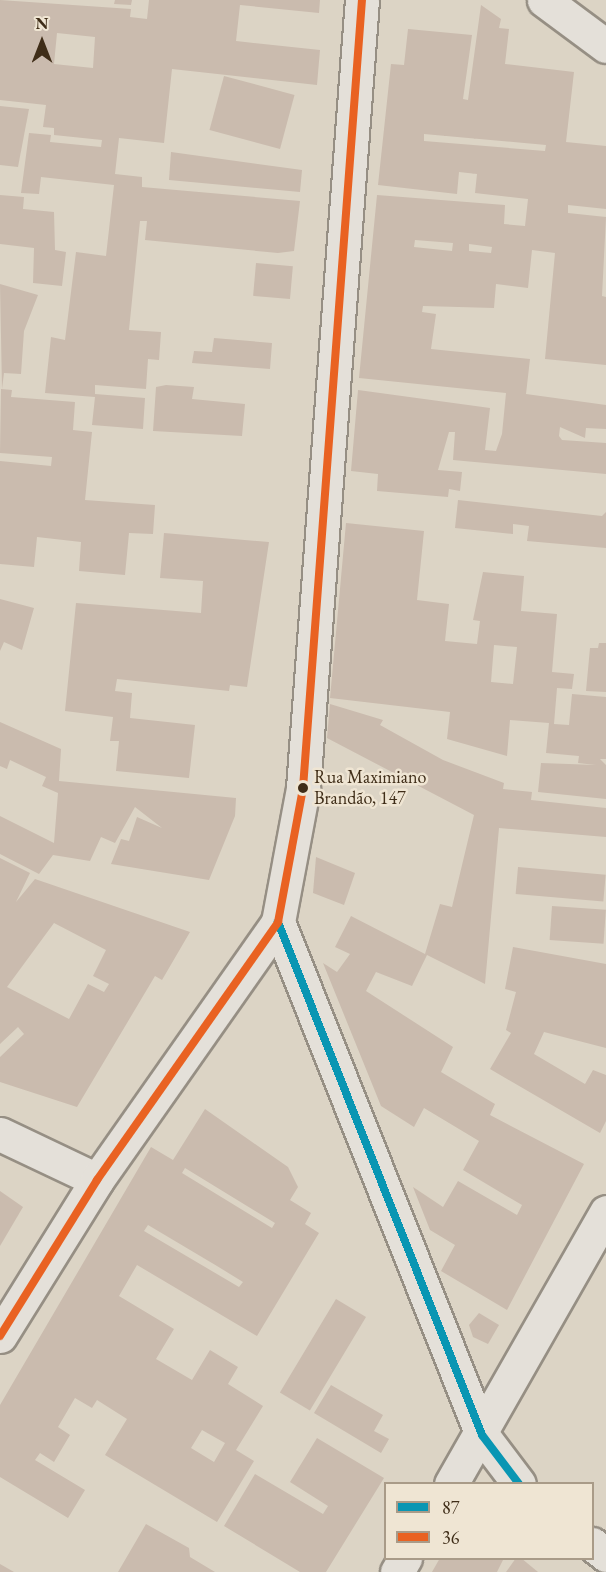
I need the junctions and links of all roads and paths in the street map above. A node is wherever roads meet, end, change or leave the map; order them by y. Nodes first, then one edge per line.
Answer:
1 (362, 0) edge
2 (544, 0) edge
3 (606, 46) edge
4 (278, 922) junction
5 (0, 1134) edge
6 (97, 1180) junction
7 (606, 1212) edge
8 (0, 1336) edge
9 (482, 1434) junction
10 (453, 1482) edge
11 (518, 1482) edge
12 (594, 1546) edge
13 (606, 1555) edge

1 - 4 street
2 - 3 street
4 - 6 street
4 - 9 street
5 - 6 street
6 - 8 street
7 - 9 street
9 - 10 street
9 - 11 street
12 - 13 street

